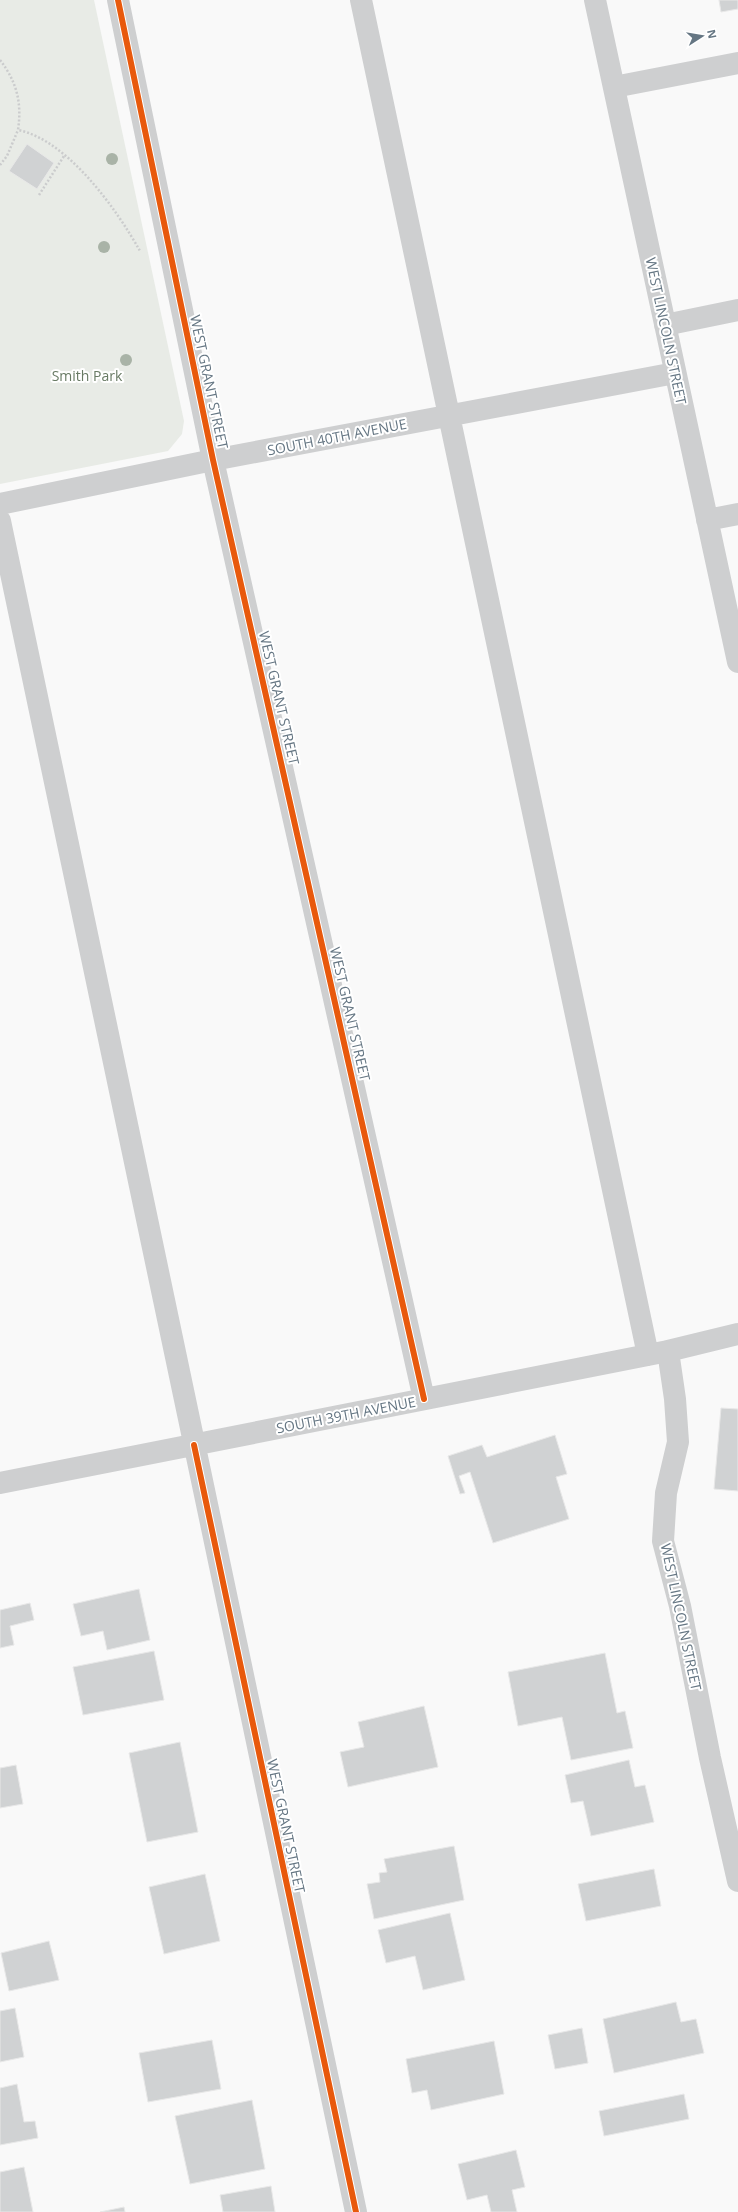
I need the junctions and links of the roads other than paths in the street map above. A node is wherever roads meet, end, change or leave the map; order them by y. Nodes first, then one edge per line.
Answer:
1 (118, 0) edge
2 (361, 0) edge
3 (595, 0) edge
4 (738, 63) edge
5 (614, 87) junction
6 (738, 310) edge
7 (665, 325) junction
8 (675, 372) junction
9 (450, 415) junction
10 (213, 460) junction
11 (0, 504) edge
12 (738, 514) edge
13 (707, 520) junction
14 (0, 521) edge
15 (738, 662) edge
16 (738, 1334) edge
17 (658, 1353) junction
18 (424, 1399) junction
19 (194, 1445) junction
20 (0, 1483) edge
21 (738, 1880) edge
22 (356, 2212) edge

1 - 10 street, WEST GRANT STREET
2 - 9 street, WEST LINCOLN STREET
3 - 5 street, WEST LINCOLN STREET
4 - 5 street
5 - 7 street, WEST LINCOLN STREET
6 - 7 street
7 - 8 street, WEST LINCOLN STREET
8 - 9 street, SOUTH 40TH AVENUE
8 - 13 street, WEST LINCOLN STREET
9 - 10 street, SOUTH 40TH AVENUE
9 - 17 street, WEST LINCOLN STREET
10 - 11 street, SOUTH 40TH AVENUE
10 - 18 street, WEST GRANT STREET
12 - 13 street
13 - 15 street, WEST LINCOLN STREET
14 - 19 street, WEST GRANT STREET
16 - 17 street, SOUTH 39TH AVENUE
17 - 18 street, SOUTH 39TH AVENUE
17 - 21 street, WEST LINCOLN STREET
18 - 19 street, SOUTH 39TH AVENUE
19 - 20 street, SOUTH 39TH AVENUE
19 - 22 street, WEST GRANT STREET

